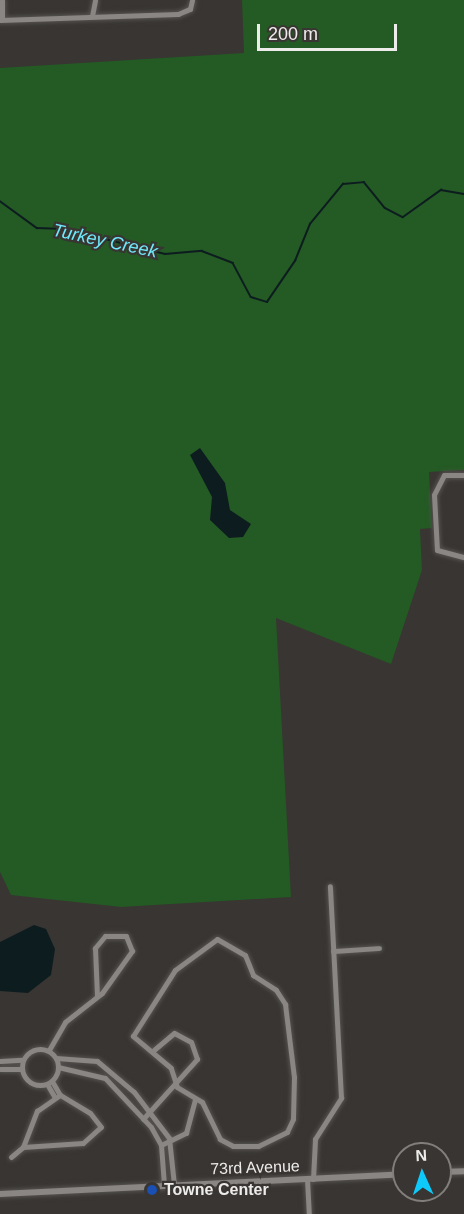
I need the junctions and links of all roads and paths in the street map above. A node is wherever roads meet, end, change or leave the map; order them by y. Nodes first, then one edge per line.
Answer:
1 (2, 0) edge
2 (95, 0) edge
3 (192, 0) edge
4 (92, 16) junction
5 (1, 20) edge
6 (464, 475) edge
7 (464, 557) edge
8 (330, 886) dead end
9 (379, 948) dead end
10 (333, 951) junction
11 (97, 996) junction
12 (49, 1050) junction
13 (154, 1050) junction
14 (56, 1058) junction
15 (22, 1060) junction
16 (0, 1061) edge
17 (58, 1067) junction
18 (0, 1069) edge
19 (21, 1069) junction
20 (49, 1082) junction
21 (177, 1087) junction
22 (58, 1097) junction
23 (195, 1099) junction
24 (151, 1112) junction
25 (143, 1119) junction
26 (172, 1143) junction
27 (161, 1145) junction
28 (23, 1147) junction
29 (11, 1157) dead end
30 (392, 1175) edge
31 (310, 1179) junction
32 (164, 1185) junction
33 (174, 1185) junction
34 (0, 1194) edge
35 (309, 1214) edge

1 - 5 street
2 - 4 street
3 - 4 street
4 - 5 street
6 - 7 street
8 - 10 street
9 - 10 street
10 - 31 street
11 - 11 street
11 - 12 street
12 - 14 street
12 - 15 street
13 - 21 street
13 - 21 street
13 - 23 street
14 - 17 street
14 - 24 street
15 - 16 street
15 - 19 street
17 - 20 street
17 - 25 street
18 - 19 street
19 - 20 street
20 - 22 street
21 - 23 street
21 - 24 street
22 - 28 street
22 - 28 street
23 - 26 street
24 - 25 street
24 - 26 street
25 - 27 street
26 - 27 street
26 - 33 street
27 - 32 street
28 - 29 street
30 - 31 street, 73rd Avenue
31 - 33 street, 73rd Avenue
31 - 35 street
32 - 33 street, 73rd Avenue
32 - 34 street, 73rd Avenue

